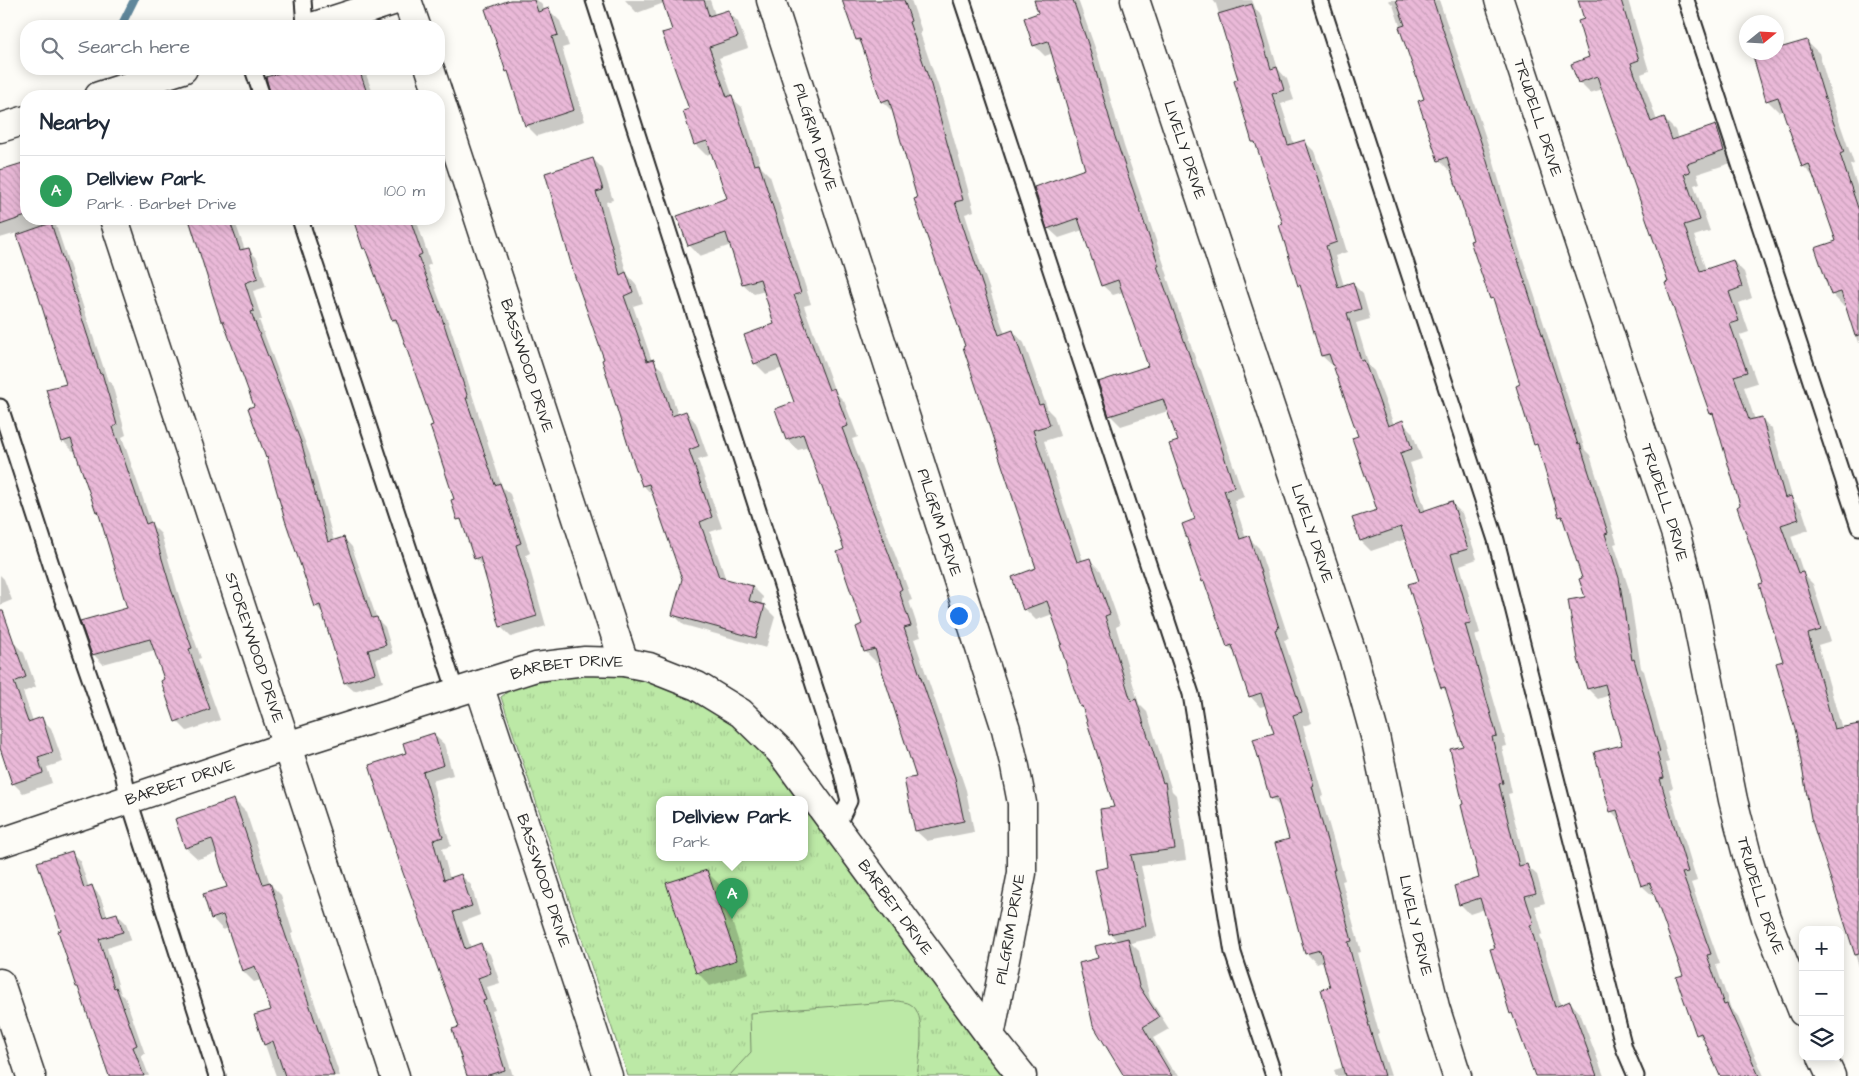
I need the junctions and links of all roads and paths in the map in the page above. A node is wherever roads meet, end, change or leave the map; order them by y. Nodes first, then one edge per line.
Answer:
1 (303, 0) edge
2 (396, 0) edge
3 (408, 0) edge
4 (594, 0) edge
5 (771, 0) edge
6 (962, 0) edge
7 (1135, 0) edge
8 (1320, 0) edge
9 (1499, 0) edge
10 (1686, 0) edge
11 (305, 20) edge
12 (334, 20) edge
13 (414, 20) edge
14 (165, 75) edge
15 (255, 75) edge
16 (432, 75) edge
17 (118, 90) edge
18 (260, 90) edge
19 (437, 90) edge
20 (445, 115) edge
21 (20, 122) edge
22 (0, 128) edge
23 (116, 225) edge
24 (302, 225) edge
25 (0, 406) edge
26 (1859, 527) edge
27 (624, 662) junction
28 (467, 688) junction
29 (287, 746) junction
30 (129, 800) junction
31 (836, 828) junction
32 (0, 843) edge
33 (0, 983) edge
34 (1799, 1002) edge
35 (990, 1036) junction
36 (1824, 1061) edge
37 (31, 1076) edge
38 (217, 1076) edge
39 (395, 1076) edge
40 (608, 1076) edge
41 (1022, 1076) edge
42 (1274, 1076) edge
43 (1457, 1076) edge
44 (1636, 1076) edge
45 (1831, 1076) edge

1 - 11 lane
2 - 12 street
3 - 13 street
4 - 31 lane
5 - 35 street, PILGRIM DRIVE
6 - 42 lane
7 - 43 street, LIVELY DRIVE
8 - 44 lane
9 - 34 street, TRUDELL DRIVE
10 - 26 lane
14 - 17 street
15 - 18 lane
16 - 19 street, BASSWOOD DRIVE
20 - 27 street, BASSWOOD DRIVE
21 - 22 street
23 - 29 street, STOREYWOOD DRIVE
24 - 28 lane
25 - 30 lane
27 - 28 street, BARBET DRIVE
27 - 31 street, BARBET DRIVE
28 - 29 street, BARBET DRIVE
28 - 40 street, BASSWOOD DRIVE
29 - 30 street, BARBET DRIVE
29 - 39 street, STOREYWOOD DRIVE
30 - 32 street, BARBET DRIVE
30 - 38 lane
31 - 35 street, BARBET DRIVE
33 - 37 street
35 - 41 street
36 - 45 street

